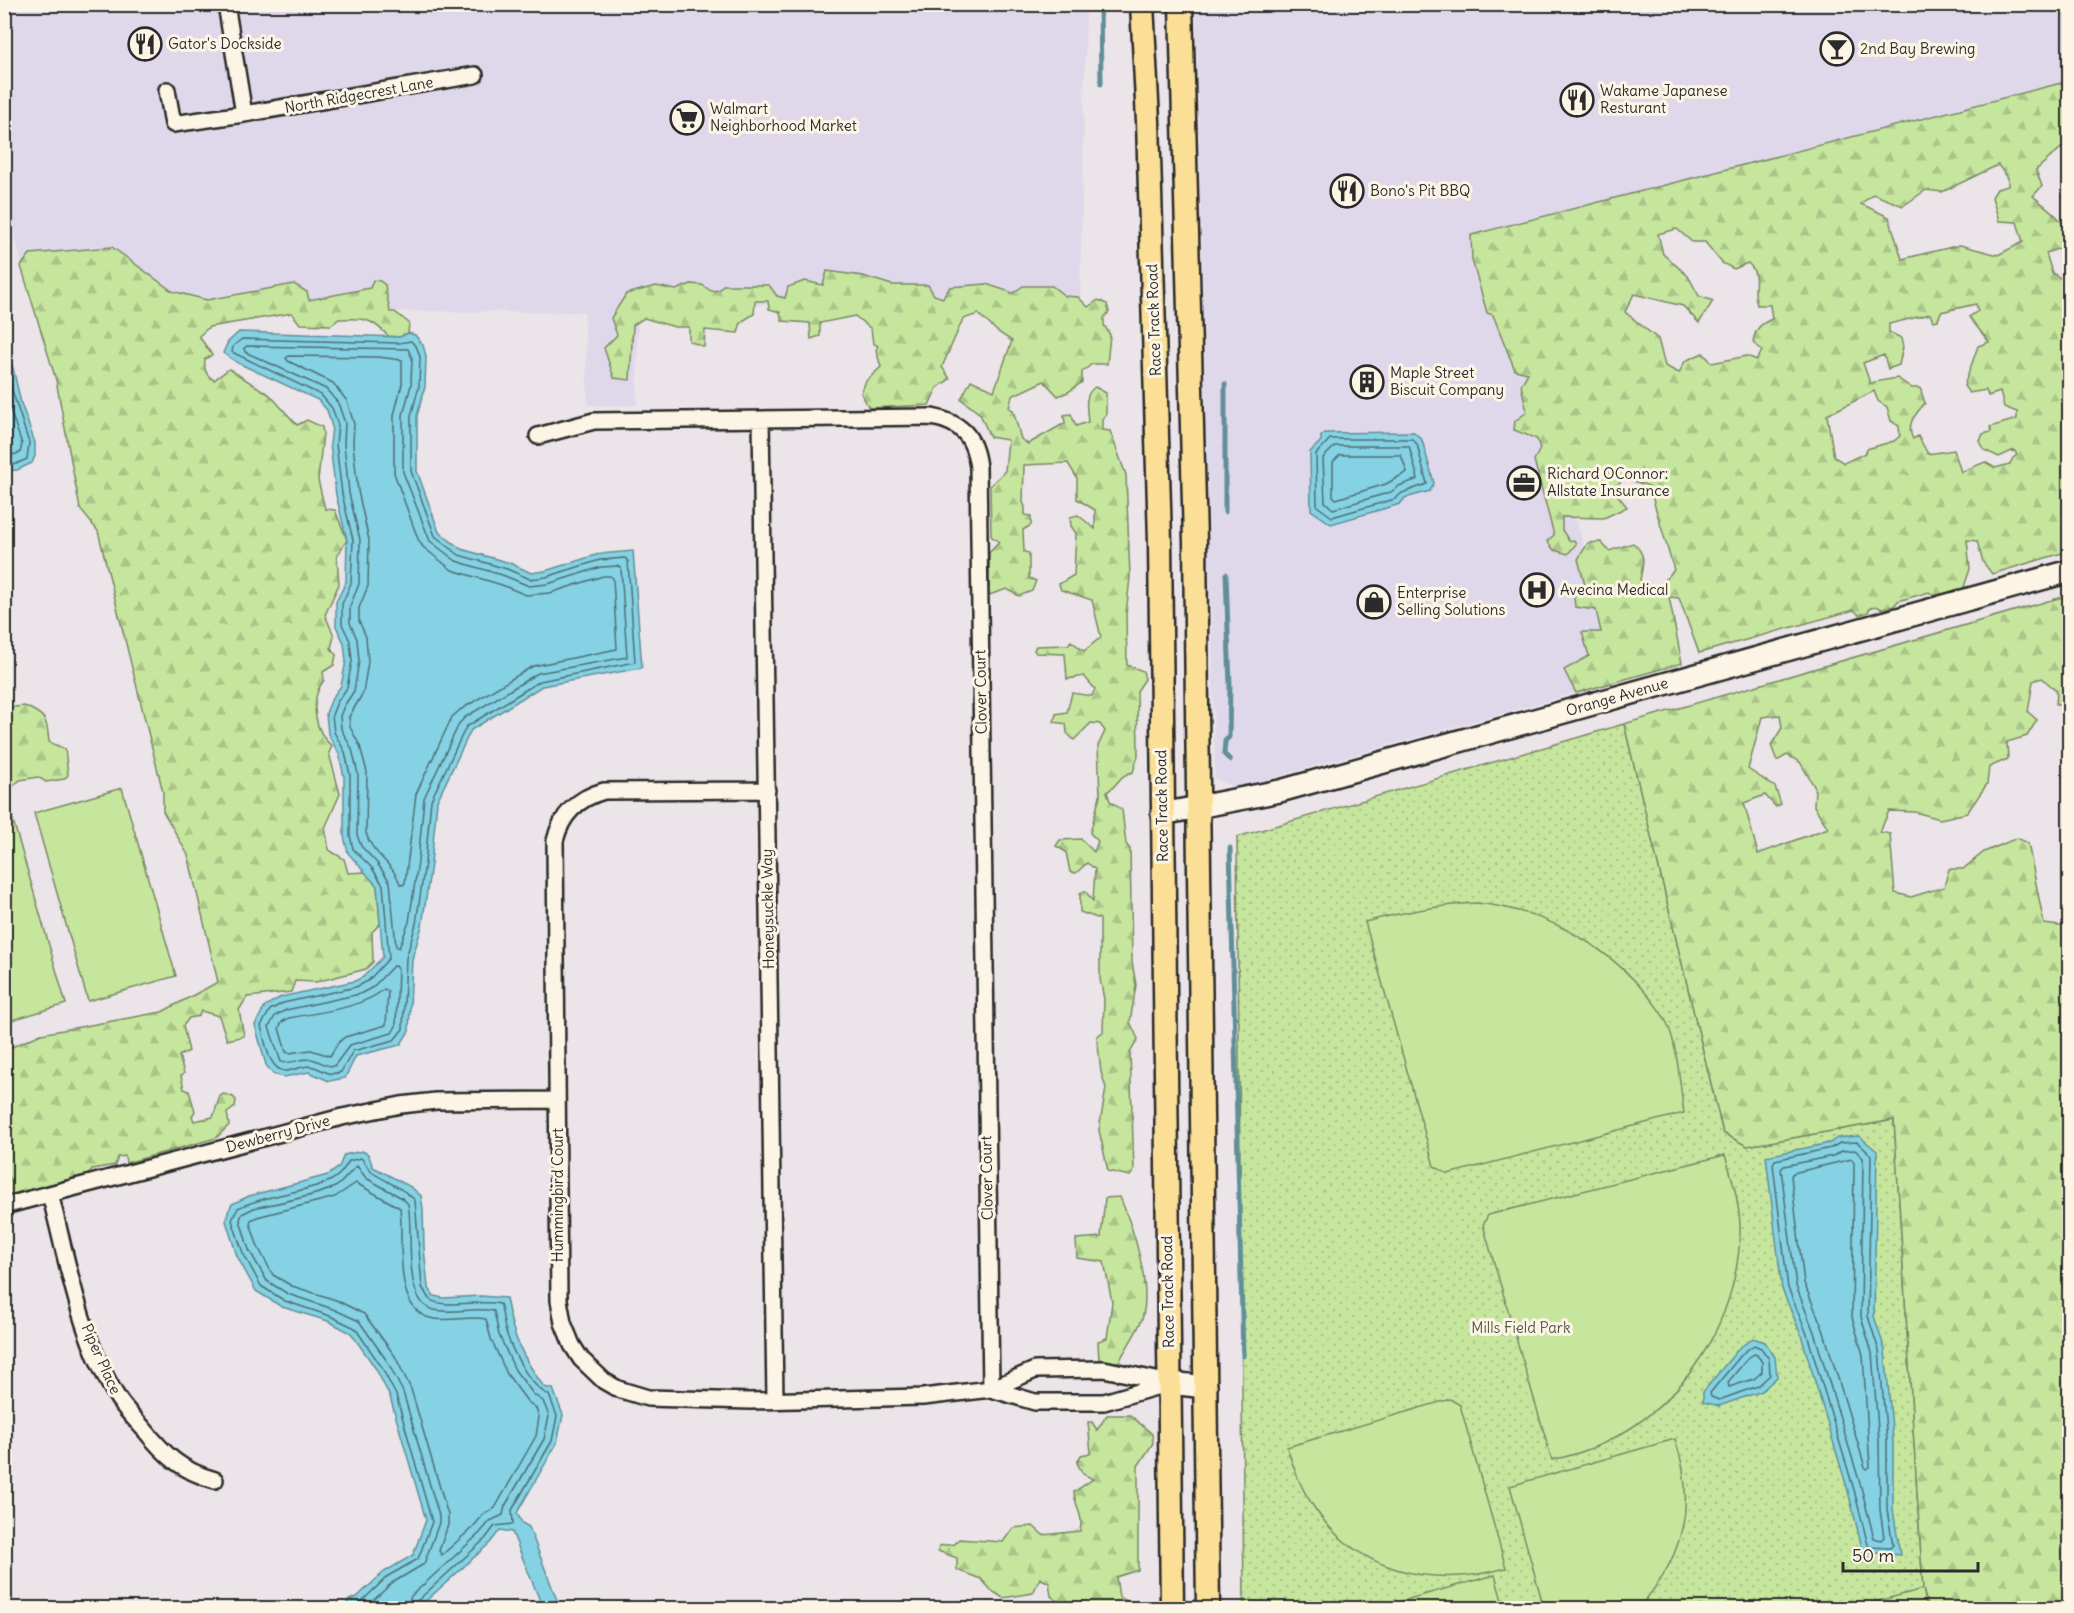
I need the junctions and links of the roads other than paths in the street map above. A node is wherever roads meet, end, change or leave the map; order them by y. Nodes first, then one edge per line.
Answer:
1 (226, 4) edge
2 (1142, 4) edge
3 (1181, 4) edge
4 (475, 75) dead end
5 (167, 90) dead end
6 (244, 114) junction
7 (1148, 121) junction
8 (1185, 121) junction
9 (1151, 241) junction
10 (1187, 241) junction
11 (761, 418) junction
12 (538, 436) dead end
13 (2070, 571) edge
14 (767, 790) junction
15 (1198, 808) junction
16 (1162, 814) junction
17 (557, 1100) junction
18 (50, 1194) junction
19 (4, 1206) edge
20 (1170, 1383) junction
21 (1206, 1387) junction
22 (990, 1389) junction
23 (776, 1400) junction
24 (215, 1480) dead end
25 (1172, 1608) edge
26 (1208, 1608) edge

1 - 6 street
2 - 7 main road, Race Track Road
3 - 8 main road
4 - 6 street, North Ridgecrest Lane
5 - 6 street, North Ridgecrest Lane
7 - 8 main road
7 - 9 main road, Race Track Road
8 - 10 main road
9 - 10 main road
9 - 16 main road, Race Track Road
10 - 15 main road
11 - 12 street, Clover Court
11 - 14 street, Honeysuckle Way
11 - 22 street, Clover Court
13 - 15 street, Orange Avenue
14 - 17 street, Hummingbird Court
14 - 23 street, Honeysuckle Way
15 - 16 street, Orange Avenue
15 - 21 main road
16 - 20 main road, Race Track Road
17 - 18 street, Dewberry Drive
17 - 23 street, Hummingbird Court
18 - 19 street, Dewberry Drive
18 - 24 street, Piper Place
20 - 21 street
20 - 22 street, Hummingbird Court
20 - 22 street, Hummingbird Court
20 - 25 main road, Race Track Road
21 - 26 main road
22 - 23 street, Hummingbird Court

